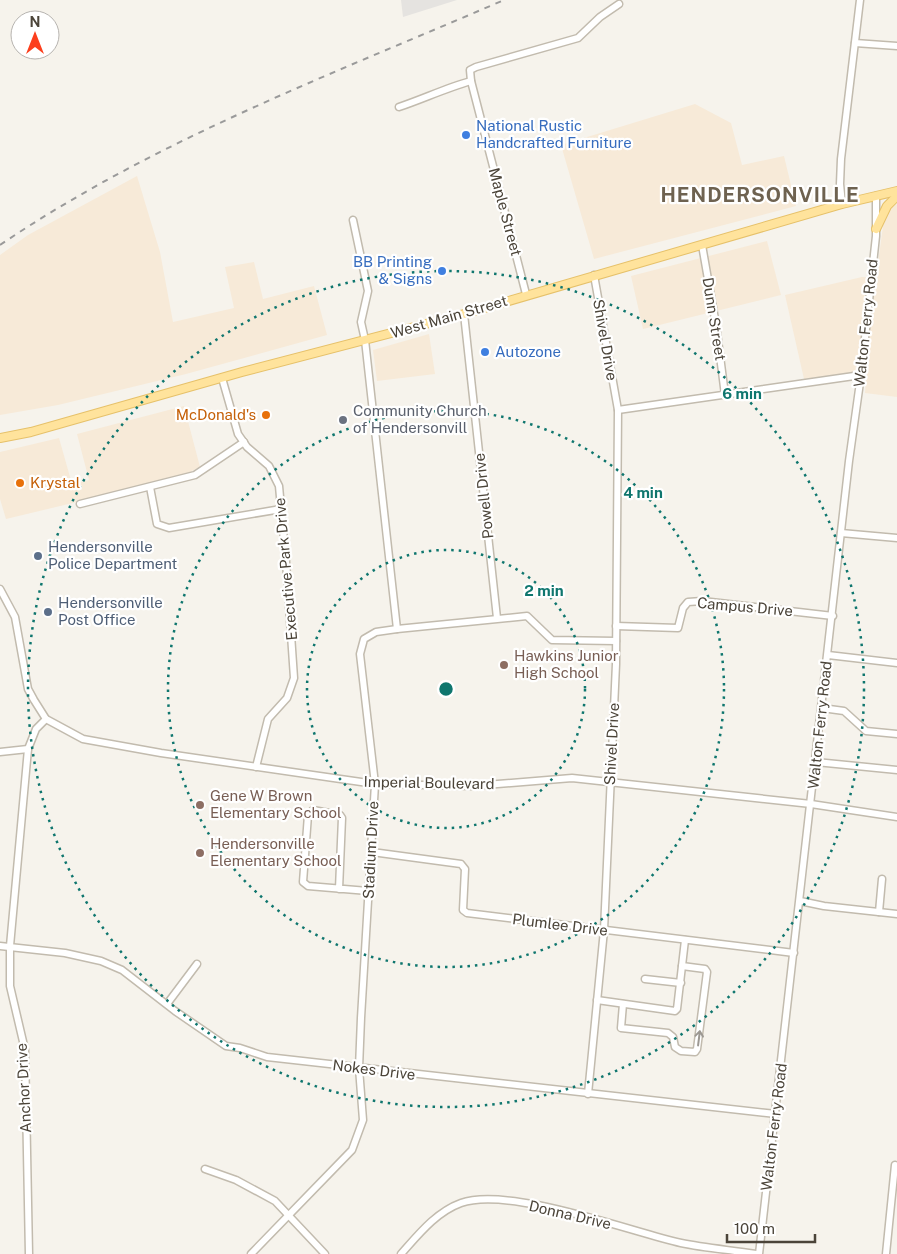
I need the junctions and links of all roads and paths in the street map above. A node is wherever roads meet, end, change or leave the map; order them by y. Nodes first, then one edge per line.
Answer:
1 (860, 0) edge
2 (619, 4) dead end
3 (855, 43) junction
4 (897, 46) edge
5 (471, 81) junction
6 (399, 107) dead end
7 (897, 191) edge
8 (876, 196) junction
9 (897, 196) edge
10 (842, 204) junction
11 (353, 220) dead end
12 (876, 229) junction
13 (702, 244) junction
14 (594, 275) junction
15 (526, 294) junction
16 (464, 314) junction
17 (366, 340) junction
18 (861, 375) junction
19 (222, 378) junction
20 (725, 395) junction
21 (618, 410) junction
22 (0, 438) edge
23 (244, 442) junction
24 (150, 487) junction
25 (80, 504) dead end
26 (281, 509) junction
27 (841, 533) junction
28 (897, 538) edge
29 (0, 590) edge
30 (833, 616) junction
31 (497, 618) junction
32 (616, 626) junction
33 (396, 629) junction
34 (616, 642) junction
35 (828, 655) junction
36 (897, 663) edge
37 (822, 708) junction
38 (46, 719) junction
39 (897, 734) edge
40 (28, 749) junction
41 (0, 752) edge
42 (816, 762) junction
43 (256, 767) junction
44 (897, 770) edge
45 (609, 782) junction
46 (375, 784) junction
47 (811, 804) junction
48 (897, 817) edge
49 (372, 852) junction
50 (882, 879) dead end
51 (339, 889) junction
52 (368, 891) junction
53 (800, 901) junction
54 (879, 912) junction
55 (897, 914) edge
56 (604, 930) junction
57 (685, 940) junction
58 (0, 946) edge
59 (10, 946) junction
60 (794, 953) junction
61 (197, 964) dead end
62 (682, 966) junction
63 (645, 979) dead end
64 (680, 983) junction
65 (597, 1000) junction
66 (167, 1004) junction
67 (623, 1004) junction
68 (359, 1068) junction
69 (588, 1094) junction
70 (776, 1114) junction
71 (895, 1166) dead end
72 (205, 1169) dead end
73 (289, 1214) junction
74 (29, 1254) edge
75 (251, 1254) edge
76 (325, 1254) edge
77 (400, 1254) edge
78 (757, 1254) edge
79 (886, 1254) edge

1 - 3 street
2 - 5 street, Maple Street
3 - 4 street
3 - 10 street
5 - 6 street
5 - 15 street, Maple Street
7 - 8 main road, West Main Street
8 - 10 main road, West Main Street
8 - 12 street, Walton Ferry Road
9 - 12 main road
10 - 13 main road, West Main Street
11 - 17 street
12 - 18 street, Walton Ferry Road
13 - 14 main road, West Main Street
13 - 20 street, Dunn Street
14 - 15 main road, West Main Street
14 - 21 street, Shivel Drive
15 - 16 main road, West Main Street
16 - 17 main road, West Main Street
16 - 31 street, Powell Drive
17 - 19 main road, West Main Street
17 - 33 street
18 - 20 street
18 - 27 street, Walton Ferry Road
19 - 22 main road, West Main Street
19 - 23 street, Executive Park Drive
20 - 21 street
21 - 32 street, Shivel Drive
23 - 24 street
23 - 26 street, Executive Park Drive
24 - 25 street
24 - 26 street
26 - 43 street, Executive Park Drive
27 - 28 street
27 - 30 street, Walton Ferry Road
29 - 38 street
30 - 32 street, Campus Drive
30 - 35 street, Walton Ferry Road
31 - 33 street
31 - 34 street
32 - 34 street, Shivel Drive
33 - 46 street, Stadium Drive
34 - 45 street, Shivel Drive
35 - 36 street
35 - 37 street, Walton Ferry Road
37 - 39 street
37 - 42 street, Walton Ferry Road
38 - 40 street, Anchor Drive
38 - 43 street, Imperial Boulevard
40 - 41 street
40 - 59 street, Anchor Drive
42 - 44 street
42 - 47 street, Walton Ferry Road
43 - 46 street, Imperial Boulevard
45 - 46 street, Imperial Boulevard
45 - 47 street, Imperial Boulevard
45 - 56 street, Shivel Drive
46 - 49 street, Stadium Drive
47 - 48 street, Imperial Boulevard
47 - 53 street, Walton Ferry Road
49 - 52 street, Stadium Drive
49 - 56 street, Plumlee Drive
50 - 54 street
51 - 51 street
51 - 52 street
52 - 68 street, Stadium Drive
53 - 54 street
53 - 60 street, Walton Ferry Road
54 - 55 street
56 - 57 street, Plumlee Drive
56 - 65 street, Shivel Drive
57 - 60 street, Plumlee Drive
57 - 62 street
58 - 59 street, Nokes Drive
59 - 66 street, Nokes Drive
59 - 74 street, Anchor Drive
60 - 70 street, Walton Ferry Road
61 - 66 street
62 - 64 street
67 -> 62 street
63 - 64 street
64 - 67 street
65 - 67 street
65 - 69 street, Shivel Drive
66 - 68 street, Nokes Drive
68 - 69 street, Nokes Drive
68 - 73 street, Stadium Drive
69 - 70 street, Nokes Drive
70 - 78 street, Walton Ferry Road
71 - 79 street
72 - 73 street
73 - 75 street, Stadium Drive
73 - 76 street
77 - 78 street, Donna Drive

